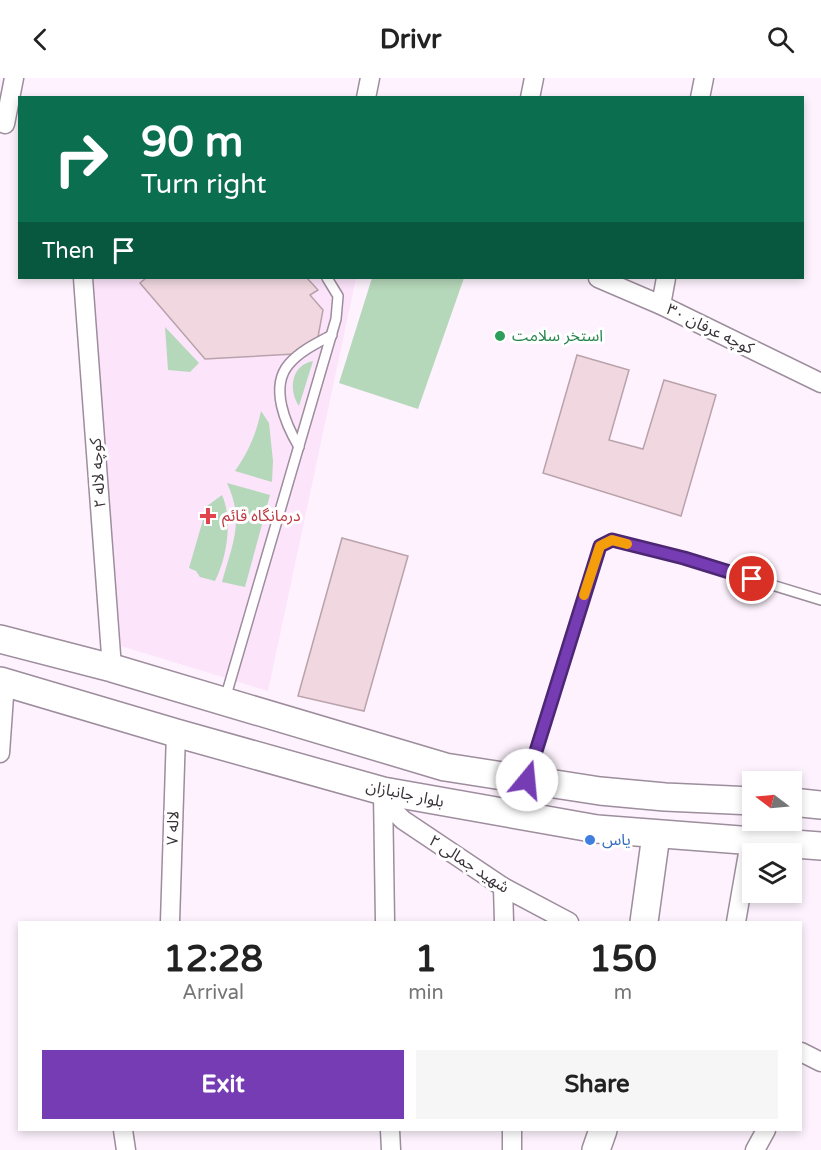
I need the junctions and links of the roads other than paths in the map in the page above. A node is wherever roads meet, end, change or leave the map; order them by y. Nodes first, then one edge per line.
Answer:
1 (14, 78) edge
2 (370, 78) edge
3 (534, 78) edge
4 (704, 78) edge
5 (366, 96) edge
6 (530, 96) edge
7 (700, 96) edge
8 (8, 125) edge
9 (83, 279) edge
10 (328, 279) edge
11 (600, 279) edge
12 (666, 279) edge
13 (661, 305) junction
14 (332, 335) junction
15 (820, 378) edge
16 (299, 447) junction
17 (821, 600) edge
18 (0, 639) edge
19 (112, 668) junction
20 (3, 681) edge
21 (225, 701) junction
22 (176, 733) junction
23 (0, 753) edge
24 (527, 780) junction
25 (384, 791) junction
26 (742, 800) edge
27 (802, 803) edge
28 (821, 805) edge
29 (656, 835) junction
30 (750, 842) junction
31 (821, 846) edge
32 (503, 887) junction
33 (170, 921) edge
34 (385, 921) edge
35 (504, 921) edge
36 (566, 921) edge
37 (644, 921) edge
38 (736, 921) edge
39 (123, 1131) edge
40 (390, 1131) edge
41 (512, 1131) edge
42 (603, 1131) edge
43 (765, 1131) edge
44 (126, 1150) edge
45 (391, 1150) edge
46 (512, 1150) edge
47 (596, 1150) edge
48 (755, 1150) edge

1 - 8 street
2 - 5 street
3 - 6 street
4 - 7 street
9 - 19 street, کوچه لاله ۲
10 - 14 lane
11 - 13 street, کوچه عرفان ۳۰
12 - 13 street
13 - 15 street, کوچه عرفان ۳۰
14 - 16 lane
14 - 16 lane
16 - 21 lane
17 - 24 lane
18 - 19 street
19 - 21 street
20 - 22 street, بلوار جانبازان
20 - 23 street
21 - 24 street
22 - 25 street, بلوار جانبازان
22 - 33 street, لاله ۷
24 - 26 street
25 - 29 street, بلوار جانبازان
25 - 32 street, شهید جمالی ۲
25 - 34 street
27 - 28 street
29 - 30 street, بلوار جانبازان
29 - 37 street
30 - 31 street, بلوار جانبازان
30 - 38 street
32 - 35 street
32 - 36 street, شهید جمالی ۲
39 - 44 street
40 - 45 street
41 - 46 street
42 - 47 street
43 - 48 street

